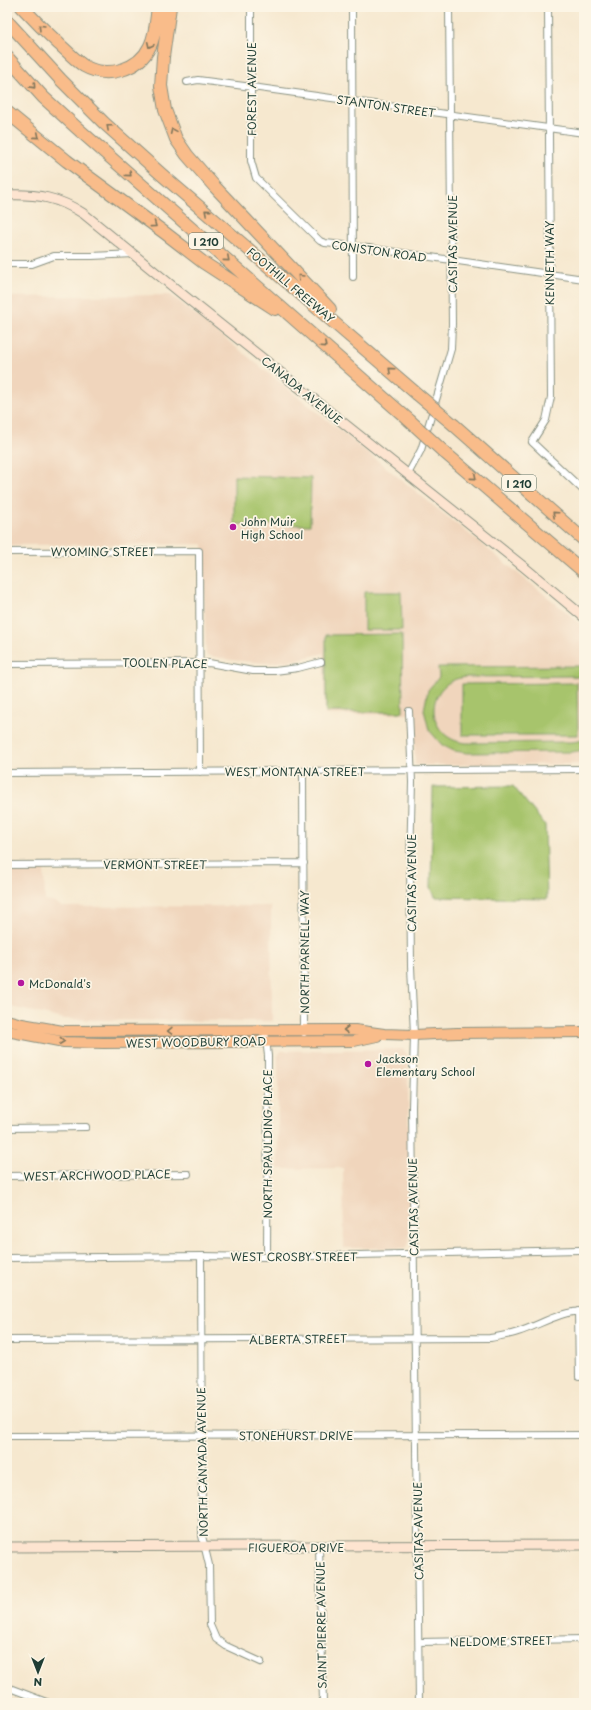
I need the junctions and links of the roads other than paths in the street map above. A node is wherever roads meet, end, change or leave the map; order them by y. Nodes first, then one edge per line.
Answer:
1 (22, 7) edge
2 (158, 7) edge
3 (170, 7) edge
4 (251, 7) edge
5 (352, 7) edge
6 (449, 7) edge
7 (548, 7) edge
8 (7, 21) edge
9 (7, 57) edge
10 (187, 82) dead end
11 (252, 87) junction
12 (352, 101) junction
13 (7, 112) edge
14 (451, 115) junction
15 (549, 129) junction
16 (584, 133) edge
17 (253, 170) joint
18 (7, 195) edge
19 (354, 246) junction
20 (134, 254) junction
21 (452, 261) junction
22 (7, 264) edge
23 (549, 274) junction
24 (353, 277) dead end
25 (584, 279) edge
26 (308, 330) junction
27 (364, 347) junction
28 (408, 474) junction
29 (584, 490) edge
30 (584, 540) edge
31 (7, 552) edge
32 (584, 573) edge
33 (584, 617) edge
34 (321, 662) dead end
35 (7, 664) edge
36 (199, 664) junction
37 (409, 711) dead end
38 (584, 769) edge
39 (411, 770) junction
40 (303, 771) junction
41 (200, 772) junction
42 (7, 773) edge
43 (304, 863) junction
44 (7, 865) edge
45 (7, 1020) edge
46 (304, 1030) junction
47 (7, 1031) edge
48 (584, 1032) edge
49 (384, 1034) junction
50 (414, 1035) junction
51 (266, 1036) junction
52 (305, 1041) junction
53 (86, 1127) dead end
54 (7, 1128) edge
55 (188, 1174) dead end
56 (7, 1176) edge
57 (580, 1250) dead end
58 (414, 1254) junction
59 (201, 1256) junction
60 (266, 1257) junction
61 (7, 1258) edge
62 (581, 1311) edge
63 (415, 1338) junction
64 (7, 1340) edge
65 (201, 1340) junction
66 (579, 1378) dead end
67 (416, 1434) junction
68 (201, 1435) junction
69 (584, 1435) edge
70 (7, 1436) edge
71 (584, 1545) edge
72 (319, 1546) junction
73 (7, 1547) edge
74 (418, 1547) junction
75 (204, 1548) junction
76 (584, 1639) edge
77 (419, 1642) junction
78 (261, 1662) dead end
79 (7, 1687) edge
80 (49, 1703) edge
81 (323, 1703) edge
82 (419, 1703) edge

2 -> 1 highway
27 -> 3 highway
4 - 11 street, FOREST AVENUE
5 - 12 street
6 - 14 street, CASITAS AVENUE
7 - 15 street, KENNETH WAY
27 -> 8 highway, FOOTHILL FREEWAY / I 210
9 -> 26 highway, FOOTHILL FREEWAY / I 210
10 - 11 street, STANTON STREET
11 - 12 street, STANTON STREET
11 - 17 street, FOREST AVENUE
12 - 14 street, STANTON STREET
12 - 19 street
13 -> 26 highway
14 - 15 street, STANTON STREET
14 - 21 street, CASITAS AVENUE
15 - 16 street, STANTON STREET
15 - 23 street, KENNETH WAY
17 - 19 street, CONISTON ROAD
18 - 20 street, CANADA AVENUE
19 - 21 street, CONISTON ROAD
19 - 24 street
20 - 22 street
20 - 28 street, CANADA AVENUE
21 - 23 street, CONISTON ROAD
21 - 28 street, CASITAS AVENUE
23 - 25 street, CONISTON ROAD
23 - 29 street, KENNETH WAY
26 -> 32 highway, FOOTHILL FREEWAY / I 210, bridge
30 -> 27 highway, FOOTHILL FREEWAY / I 210, bridge
28 - 33 street, CANADA AVENUE
31 - 36 street, WYOMING STREET
34 - 36 street, TOOLEN PLACE
35 - 36 street, TOOLEN PLACE
36 - 41 street
37 - 39 street, CASITAS AVENUE
38 - 39 street, WEST MONTANA STREET
39 - 40 street, WEST MONTANA STREET
39 - 50 street, CASITAS AVENUE
40 - 41 street, WEST MONTANA STREET
40 - 43 street, NORTH PARNELL WAY
41 - 42 street, WEST MONTANA STREET
43 - 44 street, VERMONT STREET
43 - 46 street, NORTH PARNELL WAY
51 -> 45 main road, WEST WOODBURY ROAD
49 -> 46 main road, WEST WOODBURY ROAD
46 - 51 main road, WEST WOODBURY ROAD
46 - 52 street, NORTH PARNELL WAY
47 -> 51 main road, WEST WOODBURY ROAD
48 - 50 main road, WEST WOODBURY ROAD
49 - 50 main road, WEST WOODBURY ROAD
49 - 52 main road, WEST WOODBURY ROAD
50 - 58 street, CASITAS AVENUE
51 - 52 main road, WEST WOODBURY ROAD
51 - 60 street, NORTH SPAULDING PLACE
53 - 54 street
55 - 56 street, WEST ARCHWOOD PLACE
57 - 58 street, WEST CROSBY STREET
58 - 60 street, WEST CROSBY STREET
58 - 63 street, CASITAS AVENUE
59 - 60 street, WEST CROSBY STREET
59 - 61 street, WEST CROSBY STREET
59 - 65 street, NORTH CANYADA AVENUE
62 - 63 street, ALBERTA STREET
62 - 66 street
63 - 65 street, ALBERTA STREET
63 - 67 street, CASITAS AVENUE
64 - 65 street, ALBERTA STREET
65 - 68 street, NORTH CANYADA AVENUE
67 - 68 street, STONEHURST DRIVE
67 - 69 street, STONEHURST DRIVE
67 - 74 street, CASITAS AVENUE
68 - 70 street, STONEHURST DRIVE
68 - 75 street, NORTH CANYADA AVENUE
71 - 74 street, FIGUEROA DRIVE
72 - 74 street, FIGUEROA DRIVE
72 - 75 street, FIGUEROA DRIVE
72 - 81 street, SAINT PIERRE AVENUE
73 - 75 street, FIGUEROA DRIVE
74 - 77 street, CASITAS AVENUE
75 - 78 street, NORTH CANYADA AVENUE
76 - 77 street, NELDOME STREET
77 - 82 street, CASITAS AVENUE
79 - 80 street

